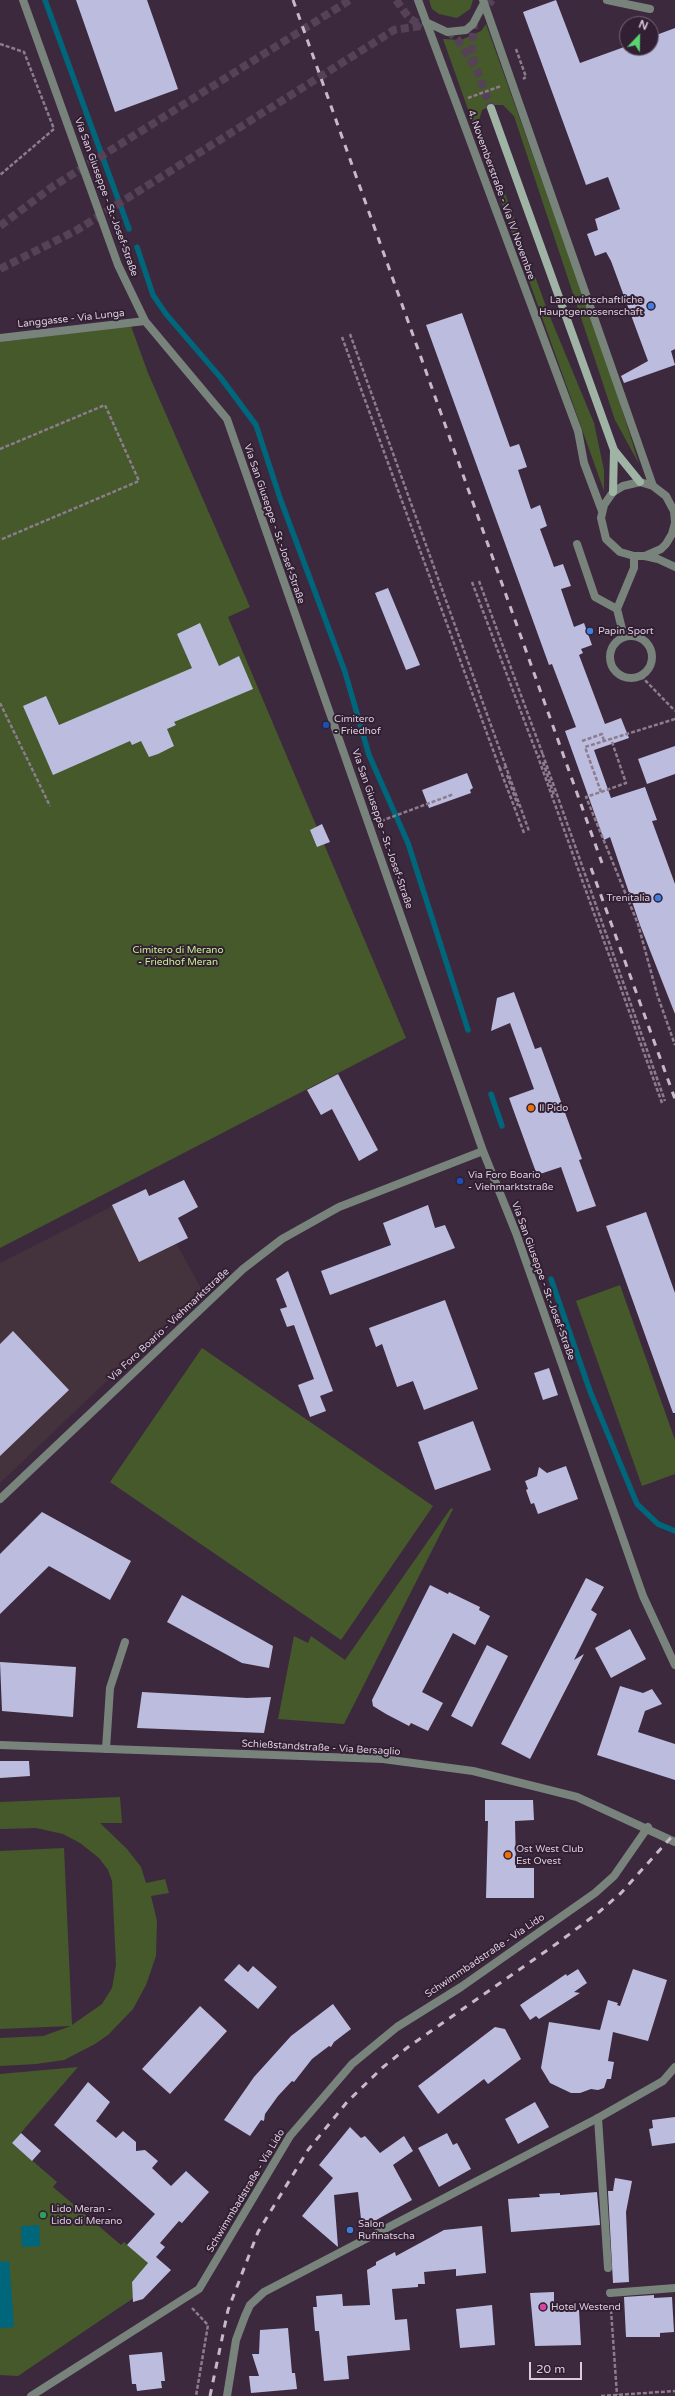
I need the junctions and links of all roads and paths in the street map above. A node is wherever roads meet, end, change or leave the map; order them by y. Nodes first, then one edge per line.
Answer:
1 (23, 0) edge
2 (418, 0) edge
3 (607, 0) edge
4 (484, 2) edge
5 (650, 9) dead end
6 (426, 22) junction
7 (0, 44) edge
8 (507, 84) dead end
9 (464, 99) dead end
10 (491, 108) tunnel mouth
11 (0, 175) edge
12 (145, 321) junction
13 (350, 334) dead end
14 (342, 337) dead end
15 (0, 338) edge
16 (0, 450) edge
17 (614, 450) junction
18 (640, 482) junction
19 (653, 486) junction
20 (613, 492) junction
21 (673, 503) edge
22 (602, 511) junction
23 (675, 523) edge
24 (674, 537) edge
25 (0, 540) edge
26 (577, 544) dead end
27 (634, 556) junction
28 (645, 556) junction
29 (675, 567) edge
30 (479, 581) dead end
31 (472, 582) dead end
32 (617, 609) junction
33 (624, 637) junction
34 (641, 676) junction
35 (0, 703) edge
36 (675, 711) edge
37 (675, 720) edge
38 (611, 739) junction
39 (582, 741) dead end
40 (604, 741) junction
41 (543, 755) junction
42 (538, 757) junction
43 (543, 762) dead end
44 (506, 767) junction
45 (500, 770) junction
46 (507, 775) dead end
47 (601, 792) junction
48 (454, 794) dead end
49 (554, 795) junction
50 (50, 806) dead end
51 (519, 806) junction
52 (514, 808) junction
53 (369, 825) junction
54 (529, 831) dead end
55 (524, 833) dead end
56 (675, 1045) edge
57 (663, 1102) dead end
58 (483, 1151) junction
59 (0, 1499) edge
60 (124, 1642) dead end
61 (675, 1665) edge
62 (0, 1745) edge
63 (106, 1749) junction
64 (648, 1827) junction
65 (675, 1842) edge
66 (675, 2067) edge
67 (598, 2118) junction
68 (608, 2268) dead end
69 (675, 2288) edge
70 (610, 2293) dead end
71 (185, 2299) junction
72 (611, 2310) dead end
73 (675, 2391) edge
74 (617, 2395) junction
75 (31, 2396) edge
76 (196, 2396) edge
77 (227, 2396) edge
78 (601, 2396) edge

1 - 12 street, Via San Giuseppe - St.-Josef-Straße
2 - 6 street, 4. Novemberstraße - Via IV Novembre
3 - 5 street
4 - 6 street
4 - 19 street
6 - 22 street, 4. Novemberstraße - Via IV Novembre
7 - 11 path
8 - 9 path
10 - 17 main road
12 - 15 street, Langgasse - Via Lunga
12 - 53 street, Via San Giuseppe - St.-Josef-Straße
13 - 44 path
14 - 45 path
16 - 25 path
17 - 18 main road
17 - 20 main road
18 - 19 street, 4. Novemberstraße - Via IV Novembre
18 - 20 street
19 - 21 street, 4. Novemberstraße - Via IV Novembre
20 - 22 street
21 - 23 street, 4. Novemberstraße - Via IV Novembre
22 - 27 street, 4. Novemberstraße - Via IV Novembre
23 - 24 street, 4. Novemberstraße - Via IV Novembre
24 - 28 street, 4. Novemberstraße - Via IV Novembre
26 - 32 street
27 - 28 street, 4. Novemberstraße - Via IV Novembre
27 - 32 street
28 - 29 street, 4. Novemberstraße - Via IV Novembre
30 - 41 path
31 - 42 path
32 - 33 street
33 - 34 street
33 - 34 street
34 - 36 path
35 - 50 path
37 - 38 path
38 - 40 path
38 - 47 path
39 - 40 path
40 - 47 path
41 - 42 path
41 - 49 path
42 - 49 path
43 - 49 path
44 - 45 path
44 - 51 path
45 - 52 path
46 - 51 path
47 - 56 path
48 - 53 path
49 - 57 path
51 - 52 path
51 - 54 path
52 - 55 path
53 - 58 street, Via San Giuseppe - St.-Josef-Straße
58 - 59 street, Via Foro Boario - Viehmarktstraße
58 - 61 street, Via San Giuseppe - St.-Josef-Straße
60 - 63 street
62 - 63 street, Schießstandstraße - Via Bersaglio
63 - 64 street, Schießstandstraße - Via Bersaglio
64 - 65 street, Schießstandstraße - Via Bersaglio
64 - 71 street, Schwimmbadstraße - Via Lido
66 - 67 street
67 - 68 street
67 - 77 street
69 - 70 street
71 - 75 street, Schwimmbadstraße - Via Lido
71 - 76 path
72 - 74 path
73 - 74 path
74 - 78 path

